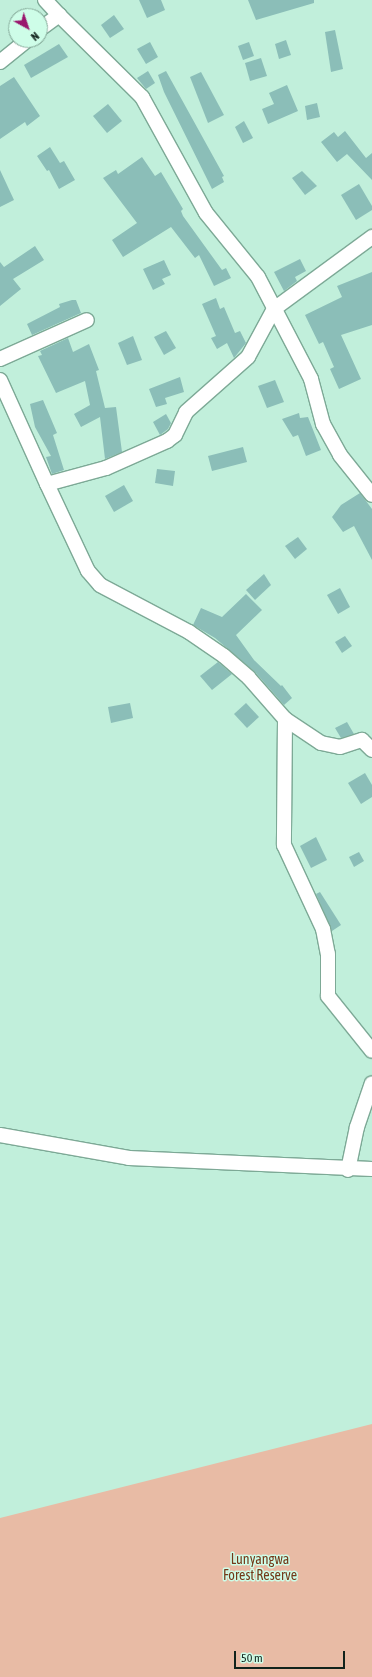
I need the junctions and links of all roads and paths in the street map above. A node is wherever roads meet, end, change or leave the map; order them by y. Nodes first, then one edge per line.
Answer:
1 (45, 0) edge
2 (59, 15) junction
3 (48, 23) edge
4 (17, 48) edge
5 (0, 62) edge
6 (372, 238) edge
7 (274, 309) junction
8 (87, 320) dead end
9 (0, 359) edge
10 (0, 380) edge
11 (47, 484) junction
12 (372, 495) edge
13 (285, 719) junction
14 (372, 750) edge
15 (372, 1052) edge
16 (372, 1083) edge
17 (0, 1135) edge
18 (348, 1170) junction
19 (372, 1170) edge

1 - 2 street
2 - 3 street
2 - 7 street
4 - 5 street
6 - 7 street
7 - 11 street
7 - 12 street
8 - 9 street
10 - 11 street
11 - 13 street
13 - 14 street
13 - 15 street
16 - 18 street
17 - 18 street
18 - 19 street

